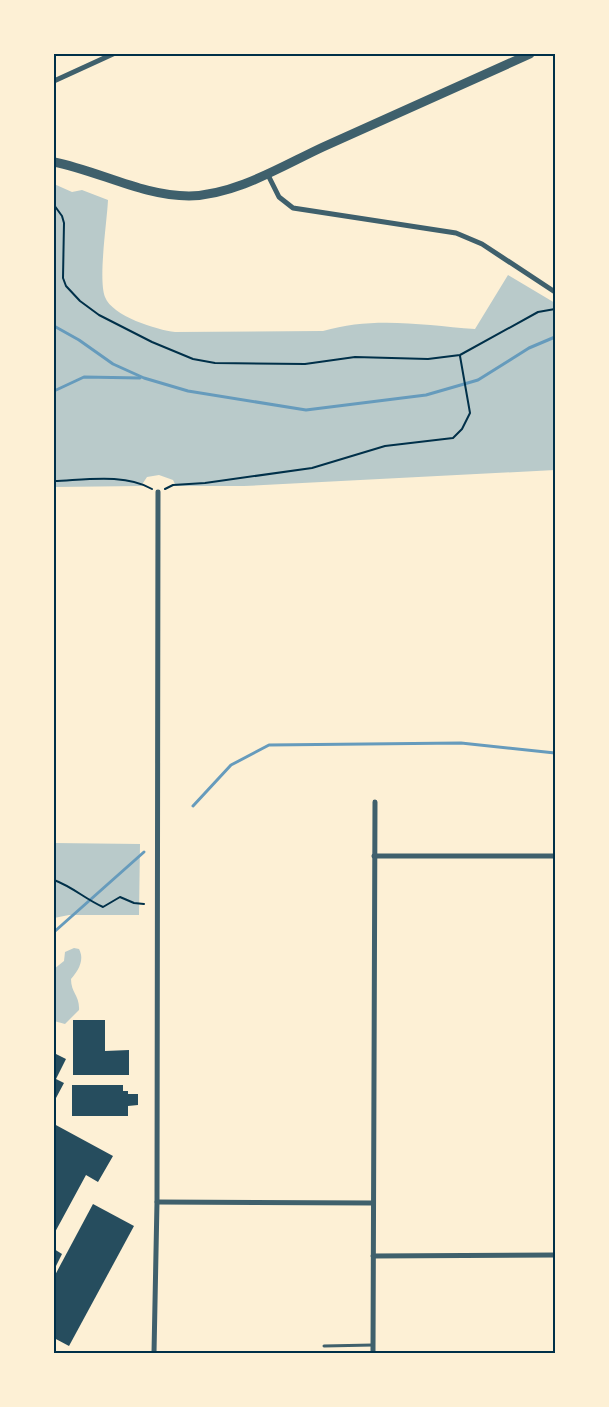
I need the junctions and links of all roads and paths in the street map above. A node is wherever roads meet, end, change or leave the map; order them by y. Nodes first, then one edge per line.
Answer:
1 (113, 54) edge
2 (530, 54) edge
3 (54, 81) edge
4 (54, 155) edge
5 (54, 162) edge
6 (78, 167) junction
7 (267, 173) junction
8 (54, 205) edge
9 (555, 292) edge
10 (555, 309) edge
11 (460, 355) junction
12 (54, 481) edge
13 (158, 492) junction
14 (375, 802) dead end
15 (374, 856) junction
16 (555, 856) edge
17 (54, 880) edge
18 (144, 904) dead end
19 (157, 1202) junction
20 (374, 1203) junction
21 (555, 1255) edge
22 (373, 1256) junction
23 (373, 1345) junction
24 (324, 1346) dead end
25 (154, 1353) edge
26 (373, 1353) edge

1 - 3 street
2 - 7 street
4 - 6 street
5 - 6 street
6 - 7 street
7 - 9 street
8 - 11 path
10 - 11 path
11 - 13 path
12 - 13 path
13 - 19 street
14 - 15 street
15 - 16 street
15 - 20 street
17 - 18 path
19 - 20 street
19 - 25 street
20 - 22 street
21 - 22 street
22 - 23 street
23 - 24 lane
23 - 26 street

